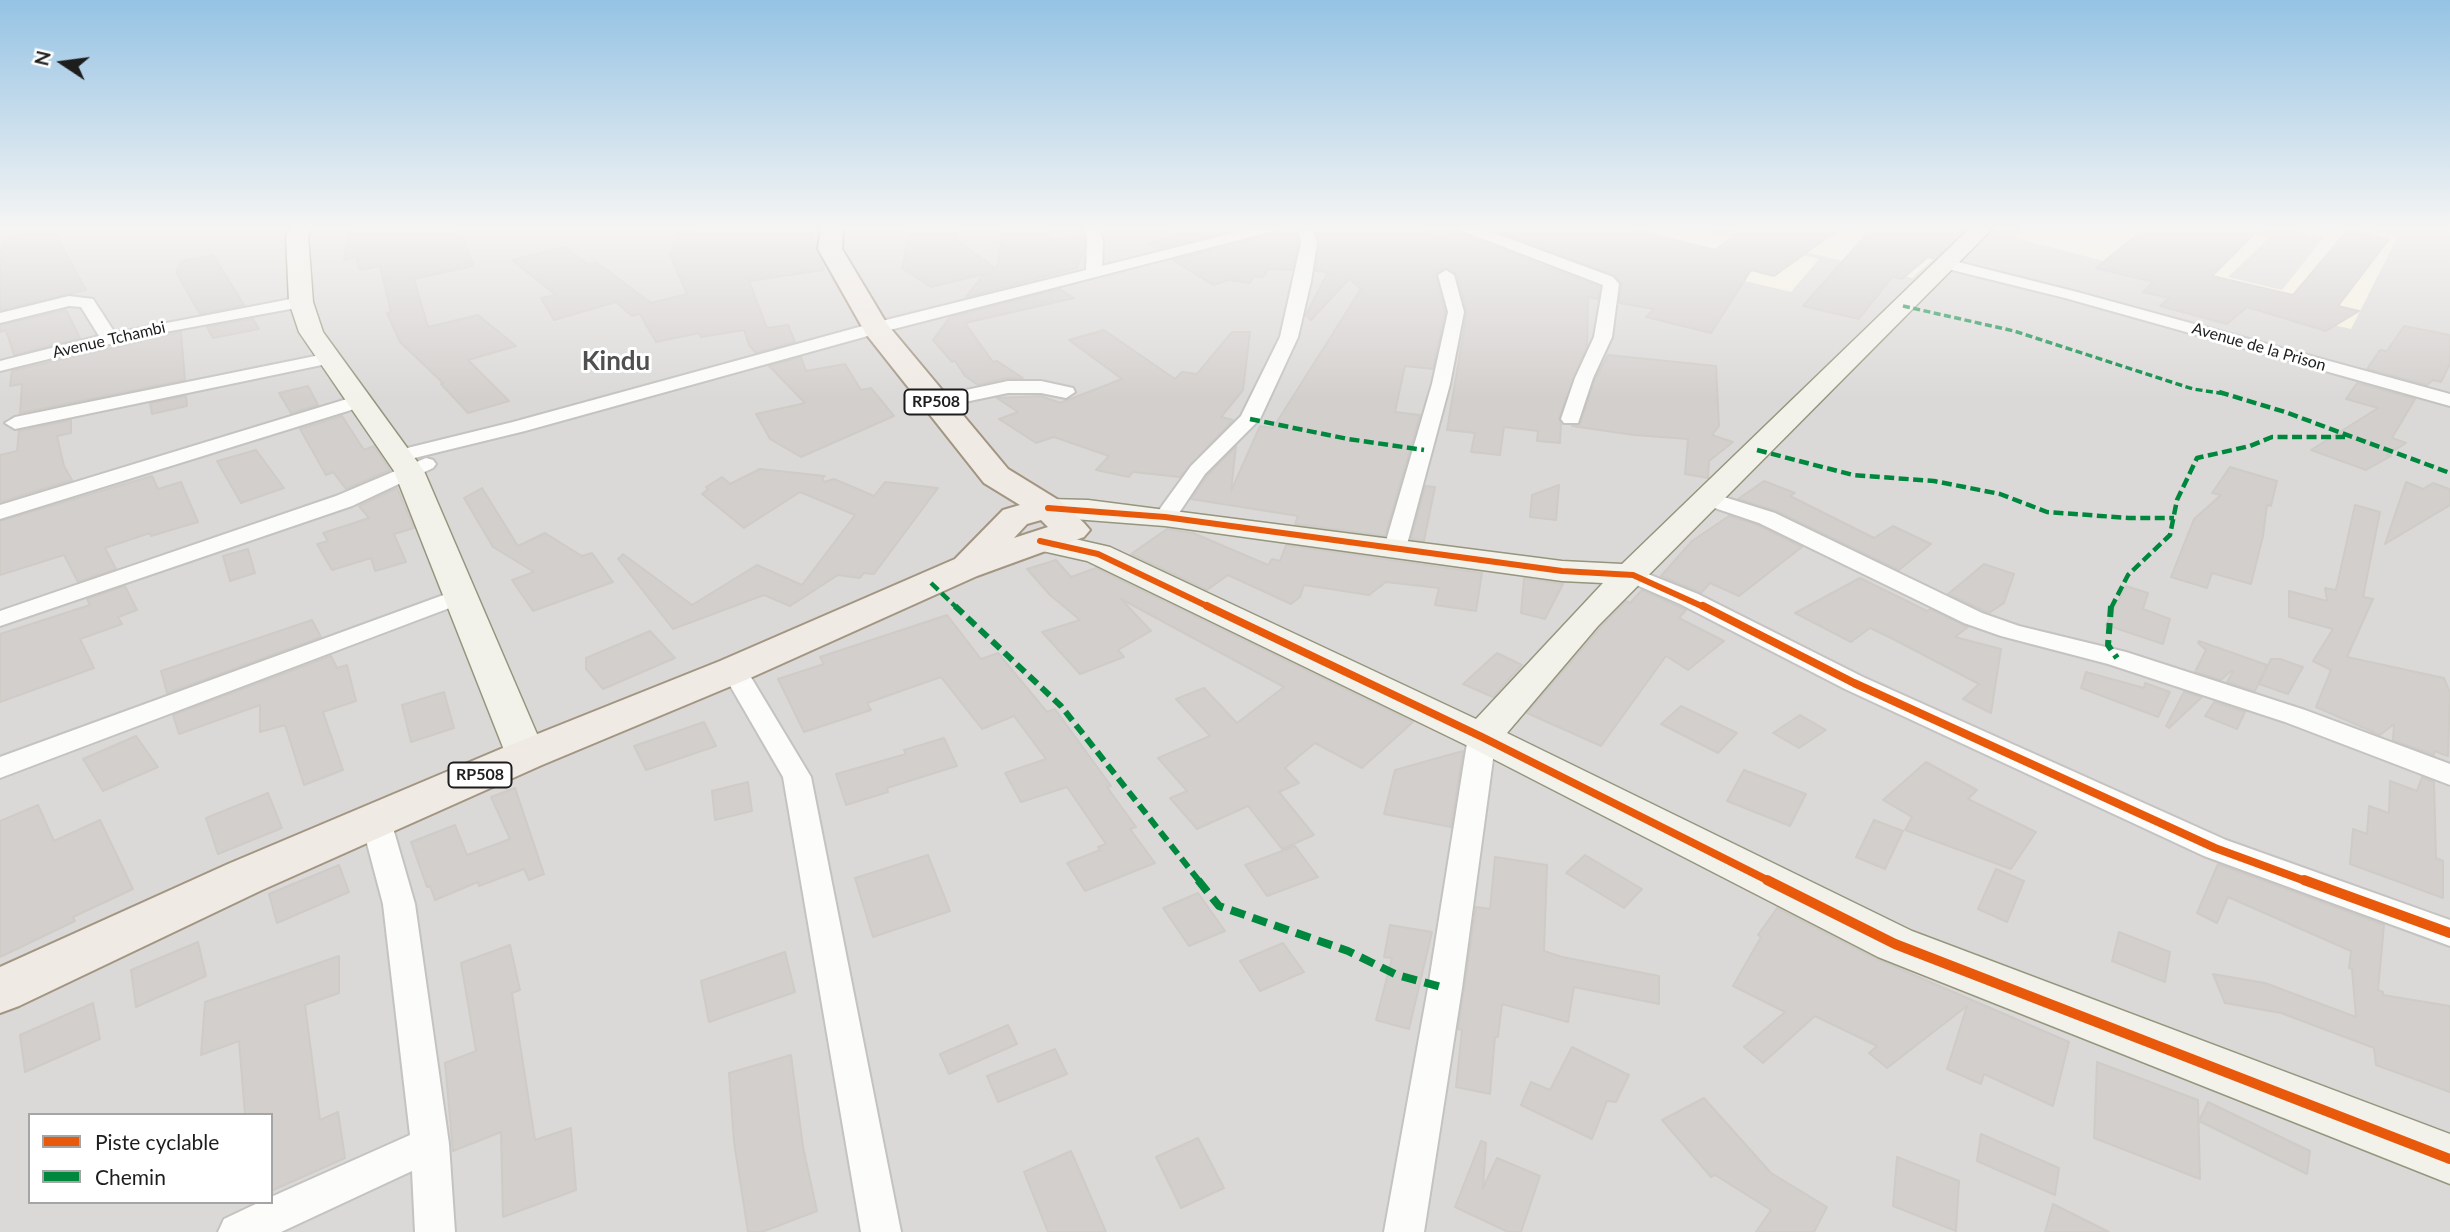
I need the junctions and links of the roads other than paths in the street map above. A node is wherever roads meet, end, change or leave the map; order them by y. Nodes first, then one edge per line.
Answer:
1 (300, 284) edge
2 (851, 284) edge
3 (1045, 284) edge
4 (1302, 284) edge
5 (1449, 284) edge
6 (1611, 284) edge
7 (1925, 284) edge
8 (2029, 284) edge
9 (301, 302) junction
10 (0, 317) edge
11 (876, 328) junction
12 (110, 339) junction
13 (335, 365) junction
14 (0, 366) edge
15 (1066, 392) dead end
16 (2450, 400) edge
17 (360, 401) junction
18 (936, 402) junction
19 (1571, 419) dead end
20 (15, 423) dead end
21 (404, 463) junction
22 (1709, 498) junction
23 (0, 512) edge
24 (1165, 517) junction
25 (1055, 530) junction
26 (1395, 548) junction
27 (1633, 575) junction
28 (460, 596) junction
29 (0, 619) edge
30 (734, 670) junction
31 (1482, 737) junction
32 (526, 755) junction
33 (0, 768) edge
34 (2450, 775) edge
35 (376, 821) junction
36 (2450, 933) edge
37 (0, 991) edge
38 (430, 1144) junction
39 (2450, 1159) edge
40 (238, 1232) edge
41 (435, 1232) edge
42 (881, 1232) edge
43 (1404, 1232) edge

1 - 9 street
2 - 11 main road
3 - 11 street
4 - 24 street
5 - 26 street
6 - 19 street
7 - 22 street
8 - 16 street, Avenue de la Prison
9 - 12 street, Avenue Tchambi
9 - 13 street
10 - 12 street
11 - 18 main road, RP508
11 - 21 street
12 - 14 street, Avenue Tchambi
13 - 17 street
13 - 20 street
15 - 18 street
17 - 21 street
17 - 23 street
18 - 25 main road, RP508
21 - 28 street
21 - 29 street
22 - 27 street
22 - 34 street
24 - 25 street
24 - 26 street
25 - 30 main road, RP508
25 - 31 street
26 - 27 street
27 - 31 street
27 - 36 street
28 - 32 street
28 - 33 street
30 - 32 main road, RP508
30 - 42 street
31 - 39 street
31 - 43 street
32 - 35 main road, RP508
35 - 37 main road, RP508
35 - 38 street
38 - 40 street
38 - 41 street

